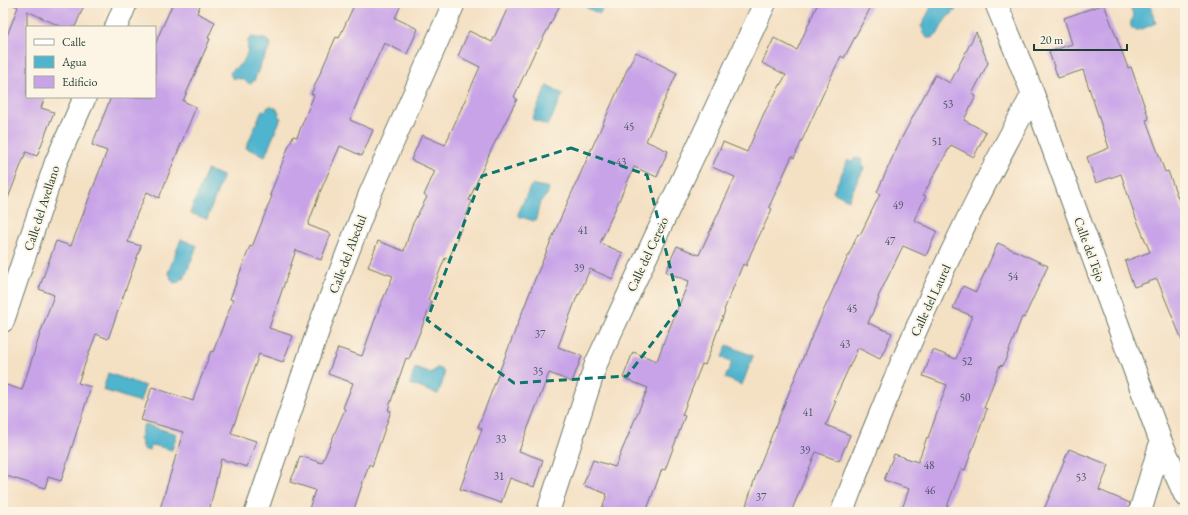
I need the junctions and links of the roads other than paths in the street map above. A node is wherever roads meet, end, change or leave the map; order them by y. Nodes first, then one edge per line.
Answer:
1 (126, 3) edge
2 (454, 3) edge
3 (765, 3) edge
4 (996, 3) edge
5 (116, 26) edge
6 (1033, 94) junction
7 (85, 98) edge
8 (3, 321) edge
9 (1161, 442) junction
10 (1185, 495) edge
11 (256, 512) edge
12 (548, 512) edge
13 (842, 512) edge
14 (1140, 512) edge

1 - 5 street
2 - 11 street, Calle del Abedul
3 - 12 street, Calle del Cerezo
4 - 6 street, Calle del Tejo
6 - 9 street, Calle del Tejo
6 - 13 street, Calle del Laurel
7 - 8 street, Calle del Avellano
9 - 10 street, Calle del Tejo
9 - 14 street

